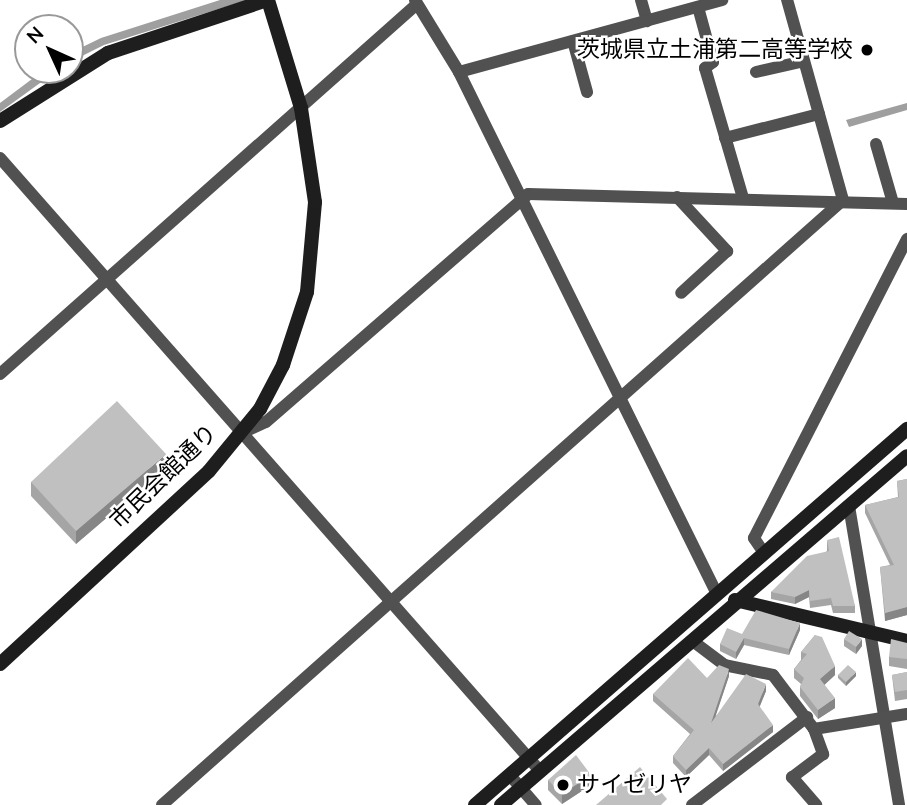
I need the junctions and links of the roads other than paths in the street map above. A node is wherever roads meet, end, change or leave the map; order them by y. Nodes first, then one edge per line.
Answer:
1 (267, 0) edge
2 (641, 0) edge
3 (722, 0) edge
4 (787, 0) edge
5 (416, 2) edge
6 (698, 7) junction
7 (647, 21) junction
8 (573, 41) junction
9 (804, 61) junction
10 (459, 72) junction
11 (756, 72) dead end
12 (587, 92) dead end
13 (301, 108) junction
14 (819, 114) junction
15 (0, 121) edge
16 (725, 138) junction
17 (876, 144) dead end
18 (0, 158) edge
19 (677, 197) junction
20 (743, 198) junction
21 (521, 199) junction
22 (843, 200) junction
23 (893, 203) junction
24 (907, 204) edge
25 (907, 239) edge
26 (107, 279) junction
27 (681, 293) dead end
28 (0, 374) edge
29 (619, 400) junction
30 (907, 429) edge
31 (242, 433) junction
32 (907, 456) edge
33 (849, 506) junction
34 (764, 553) junction
35 (717, 594) junction
36 (739, 602) junction
37 (392, 604) junction
38 (873, 633) junction
39 (907, 641) edge
40 (694, 642) junction
41 (0, 664) edge
42 (907, 714) edge
43 (807, 717) junction
44 (885, 717) junction
45 (814, 729) junction
46 (528, 758) junction
47 (540, 771) junction
48 (509, 775) junction
49 (521, 788) junction
50 (162, 805) edge
51 (475, 805) edge
52 (501, 805) edge
53 (536, 805) edge
54 (692, 805) edge
55 (816, 805) edge
56 (899, 805) edge

1 - 13 street, 市民会館通り
1 - 15 street
2 - 7 street
3 - 6 street
4 - 9 street
5 - 10 street
5 - 13 street
6 - 7 street
6 - 16 street
7 - 8 street
8 - 10 street
8 - 12 street
9 - 11 street
9 - 14 street
10 - 21 street
13 - 26 street
13 - 31 street, 市民会館通り
14 - 16 street
14 - 22 street
16 - 20 street
17 - 23 street
18 - 26 street
19 - 20 street
19 - 21 street
19 - 27 street
20 - 22 street
21 - 29 street
21 - 31 street
22 - 23 street
22 - 29 street
23 - 24 street
25 - 34 street
26 - 28 street
26 - 31 street
29 - 35 street
29 - 37 street
30 - 34 street
31 - 37 street
31 - 41 street, 市民会館通り
32 - 33 street
33 - 36 street
33 - 38 street
34 - 35 street
35 - 36 street
35 - 46 street
36 - 38 street
36 - 40 street
37 - 46 street
37 - 50 street
38 - 39 street
38 - 44 street
40 - 43 street
40 - 47 street
42 - 44 street
43 - 45 street
43 - 54 street
44 - 45 street
44 - 56 street
45 - 55 street
46 - 47 street
46 - 48 street
47 - 49 street
48 - 49 street
48 - 51 street
49 - 52 street
49 - 53 street

